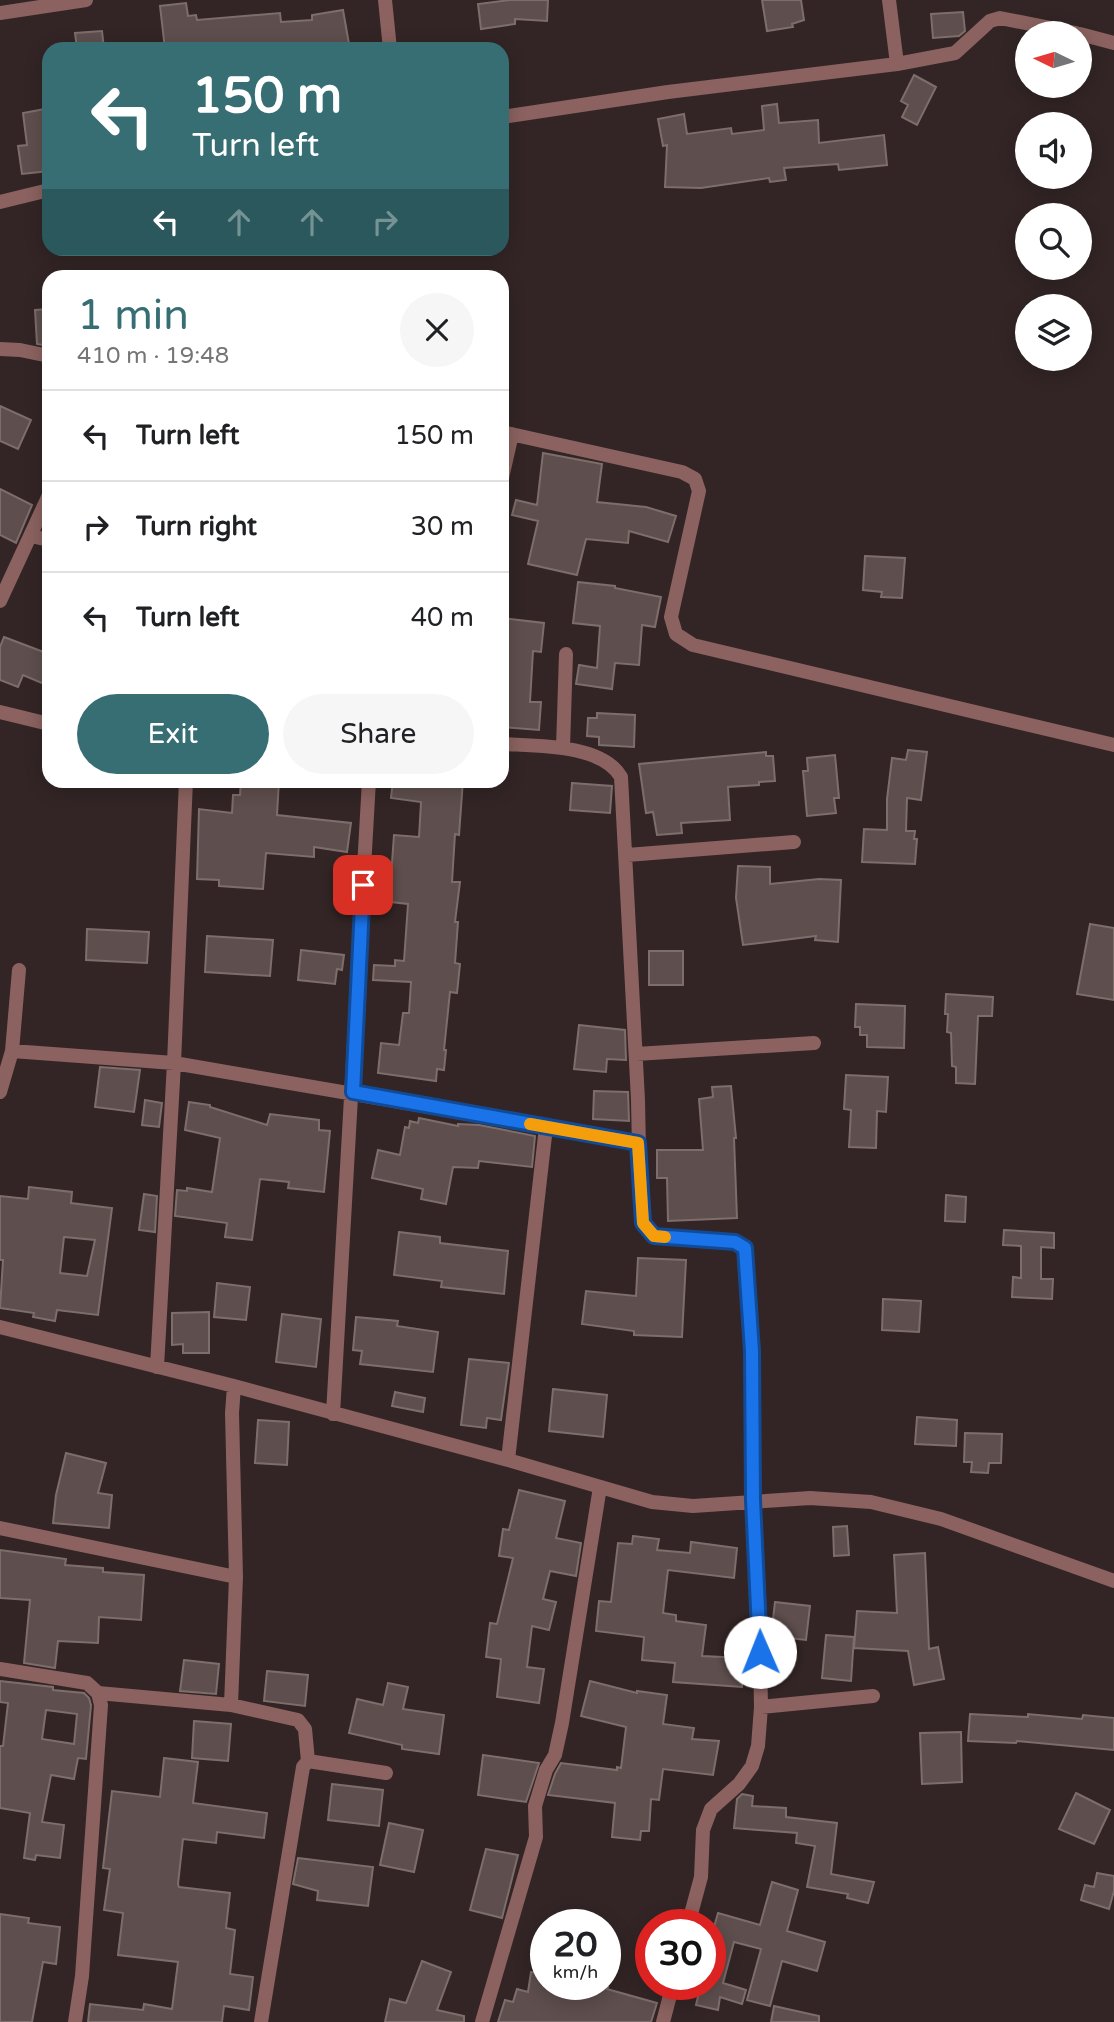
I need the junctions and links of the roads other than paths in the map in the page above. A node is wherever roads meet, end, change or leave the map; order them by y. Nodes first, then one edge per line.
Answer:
1 (86, 0) edge
2 (385, 0) edge
3 (889, 0) edge
4 (0, 13) edge
5 (1015, 21) edge
6 (1092, 38) edge
7 (389, 42) edge
8 (1114, 43) edge
9 (897, 64) junction
10 (509, 116) edge
11 (42, 192) edge
12 (0, 202) edge
13 (0, 349) edge
14 (42, 354) edge
15 (509, 433) edge
16 (42, 511) edge
17 (31, 536) junction
18 (42, 538) edge
19 (0, 601) edge
20 (566, 654) dead end
21 (0, 712) edge
22 (42, 722) edge
23 (509, 744) edge
24 (1114, 745) edge
25 (563, 748) junction
26 (186, 788) edge
27 (369, 788) edge
28 (793, 842) dead end
29 (627, 856) junction
30 (19, 970) dead end
31 (814, 1043) dead end
32 (12, 1051) junction
33 (636, 1054) junction
34 (174, 1063) junction
35 (0, 1092) edge
36 (353, 1092) junction
37 (545, 1127) junction
38 (638, 1143) junction
39 (0, 1327) edge
40 (158, 1367) junction
41 (234, 1386) junction
42 (333, 1414) junction
43 (508, 1460) junction
44 (600, 1487) junction
45 (753, 1500) junction
46 (0, 1528) edge
47 (236, 1577) junction
48 (1114, 1581) edge
49 (0, 1670) edge
50 (99, 1693) junction
51 (873, 1696) dead end
52 (231, 1705) junction
53 (761, 1707) junction
54 (308, 1761) junction
55 (386, 1773) dead end
56 (692, 1909) edge
57 (669, 2000) edge
58 (75, 2022) edge
59 (261, 2022) edge
60 (482, 2022) edge
61 (663, 2022) edge

1 - 4 street
2 - 7 street
3 - 9 street
5 - 9 street
6 - 8 street
9 - 10 street
11 - 12 street
13 - 14 street
15 - 24 street
16 - 17 street
17 - 18 street
17 - 19 street
20 - 25 street
21 - 22 street
23 - 25 street
25 - 29 street
26 - 34 street
27 - 36 street
28 - 29 street
29 - 33 street
30 - 32 street
31 - 33 street
32 - 34 street
32 - 35 street
33 - 38 street
34 - 36 street
34 - 40 street
36 - 37 street
36 - 42 street
37 - 38 street
37 - 43 street
38 - 45 street
39 - 40 street
40 - 41 street
41 - 42 street
41 - 47 street
42 - 43 street
43 - 44 street
44 - 45 street
44 - 60 street
45 - 48 street
45 - 53 street
46 - 47 street
47 - 52 street
49 - 50 street
50 - 52 street
50 - 58 street
51 - 53 street
52 - 54 street
53 - 56 street
54 - 55 street
54 - 59 street
57 - 61 street

